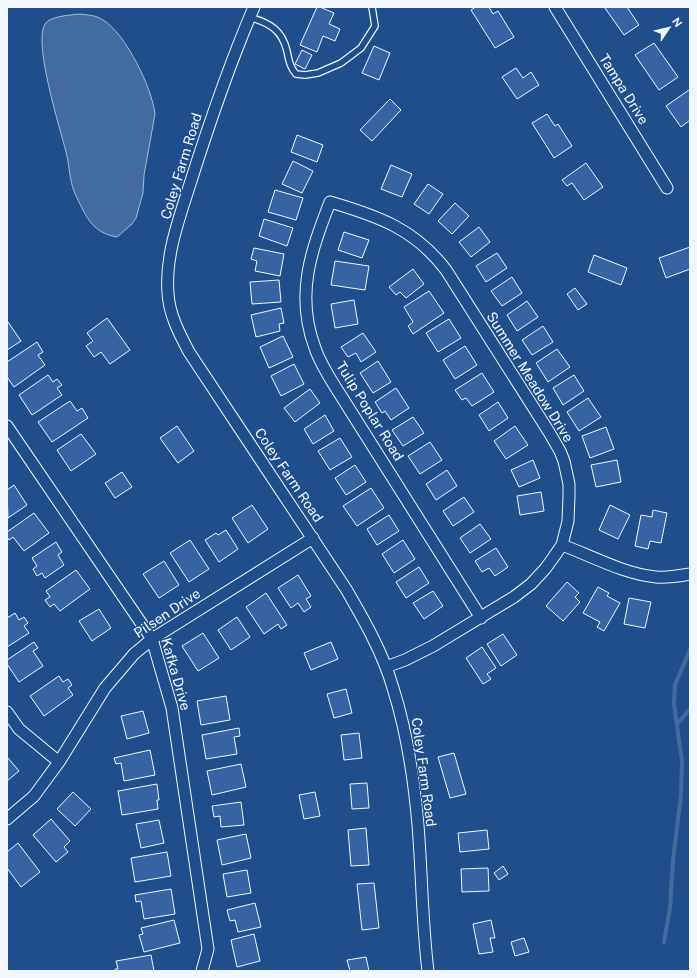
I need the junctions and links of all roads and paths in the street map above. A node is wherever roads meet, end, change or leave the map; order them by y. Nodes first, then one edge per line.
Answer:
1 (372, 7) edge
2 (555, 7) edge
3 (252, 12) edge
4 (667, 188) dead end
5 (330, 202) joint
6 (7, 426) edge
7 (313, 538) junction
8 (562, 545) junction
9 (690, 574) edge
10 (481, 618) junction
11 (152, 639) junction
12 (386, 667) junction
13 (7, 712) edge
14 (59, 762) junction
15 (7, 819) edge
16 (202, 971) edge
17 (428, 971) edge

1 - 3 lane
2 - 4 street, Tampa Drive
3 - 7 street, Coley Farm Road
5 - 8 street, Summer Meadow Drive
5 - 10 street, Tulip Poplar Road
6 - 11 street, Kafka Drive
7 - 11 street, Pilsen Drive
7 - 12 street, Coley Farm Road
8 - 9 street
8 - 10 street, Summer Meadow Drive
10 - 12 street, Summer Meadow Drive
11 - 14 street, Pilsen Drive
11 - 16 street, Kafka Drive
12 - 17 street, Coley Farm Road
13 - 14 street
14 - 15 street, Pilsen Drive

